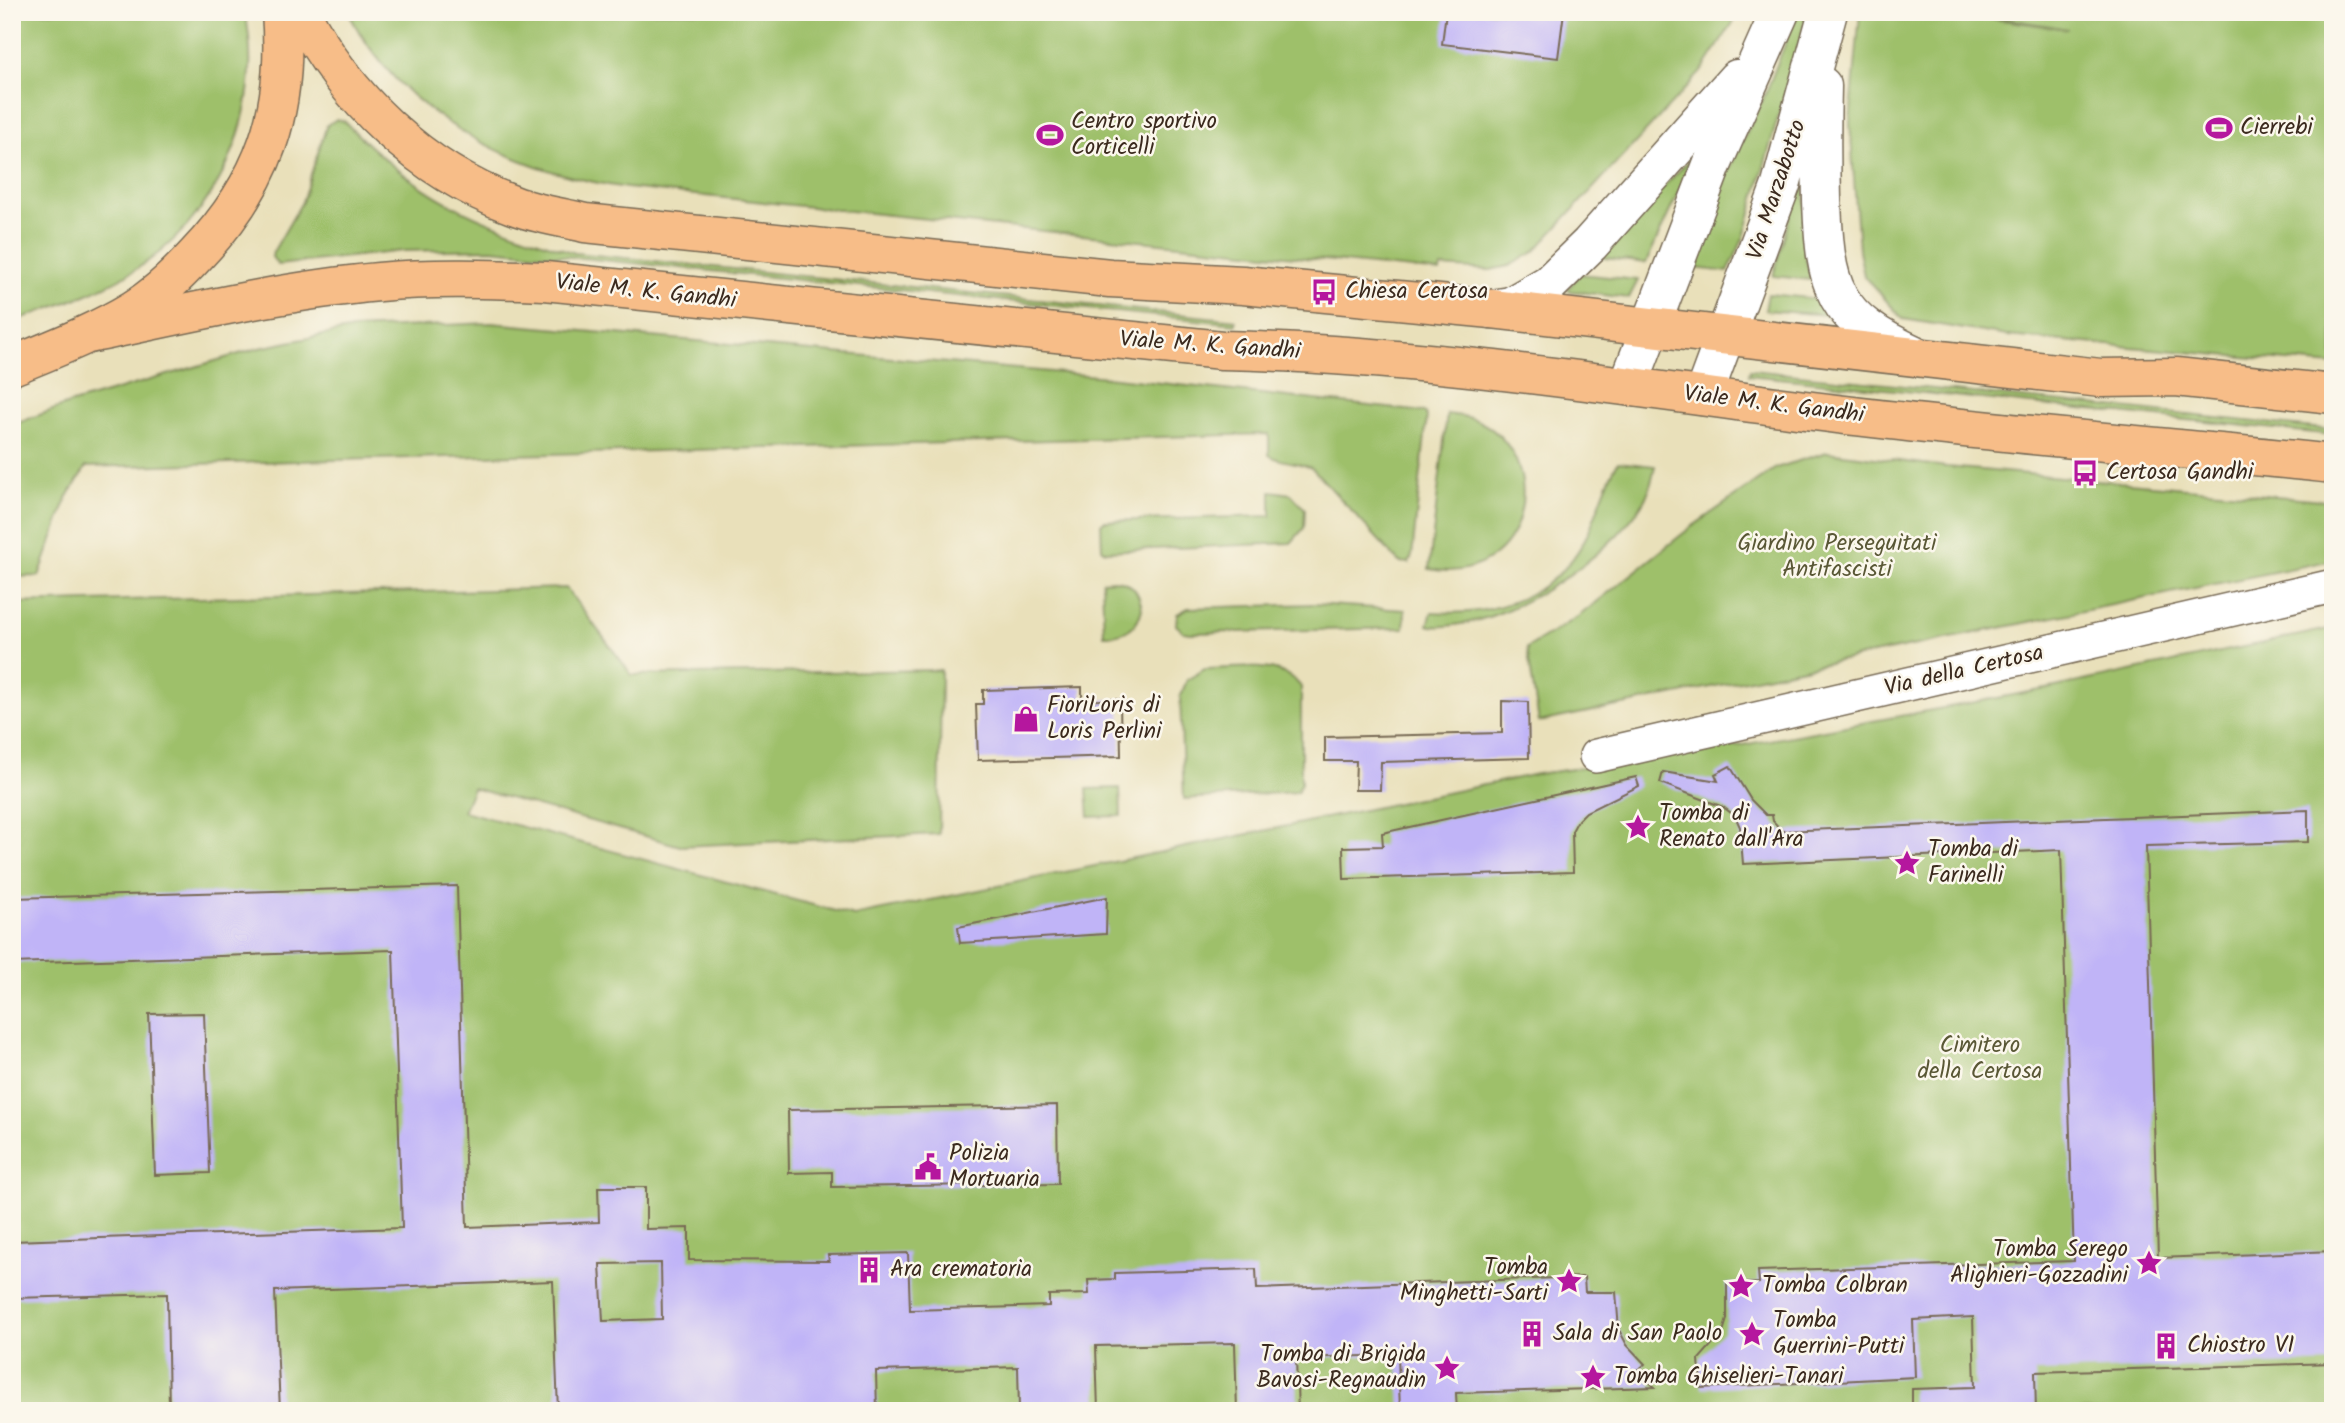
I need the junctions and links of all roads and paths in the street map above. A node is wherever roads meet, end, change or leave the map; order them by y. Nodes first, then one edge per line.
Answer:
1 (281, 12) edge
2 (301, 12) edge
3 (1780, 12) edge
4 (1826, 23) edge
5 (1762, 51) junction
6 (1492, 309) junction
7 (89, 334) junction
8 (1645, 338) junction
9 (1921, 358) junction
10 (12, 366) edge
11 (1714, 366) junction
12 (1628, 386) junction
13 (2333, 394) edge
14 (2333, 464) edge
15 (2333, 586) edge
16 (1596, 756) dead end

1 - 7 main road
2 - 6 main road, Viale M. K. Gandhi
3 - 5 street
4 - 9 street
4 - 11 street, Via Marzabotto
5 - 6 street
5 - 8 street
6 - 8 main road, Viale M. K. Gandhi
7 - 10 main road
7 - 12 main road, Viale M. K. Gandhi
8 - 11 main road, Viale M. K. Gandhi
8 - 12 street
9 - 11 main road, Viale M. K. Gandhi
9 - 13 main road, Viale M. K. Gandhi
11 - 12 main road, Viale M. K. Gandhi
11 - 14 main road, Viale M. K. Gandhi
15 - 16 street, Via della Certosa

